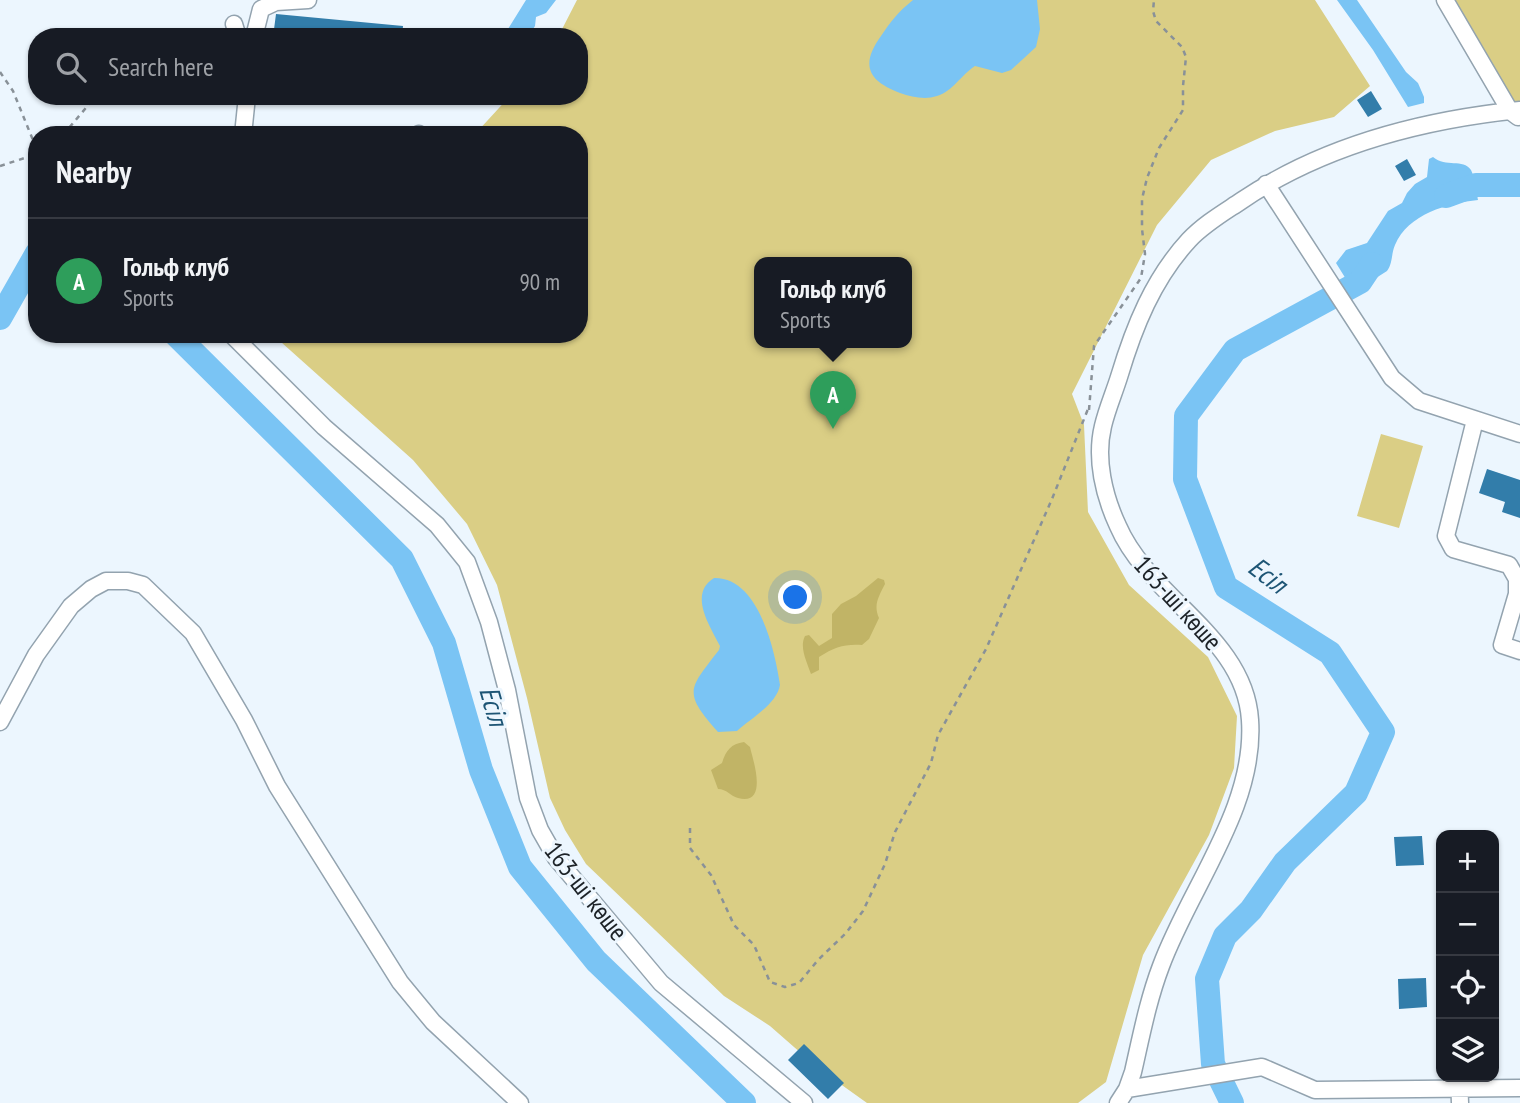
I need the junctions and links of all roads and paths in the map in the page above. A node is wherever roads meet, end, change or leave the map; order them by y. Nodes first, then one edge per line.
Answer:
1 (308, 0) edge
2 (1154, 0) edge
3 (1445, 0) edge
4 (256, 28) edge
5 (0, 72) edge
6 (88, 105) edge
7 (246, 105) edge
8 (1517, 113) edge
9 (71, 126) edge
10 (244, 126) edge
11 (28, 129) edge
12 (28, 155) edge
13 (0, 166) edge
14 (1266, 184) junction
15 (239, 343) edge
16 (1088, 409) junction
17 (1475, 420) junction
18 (1102, 429) junction
19 (1520, 435) edge
20 (1520, 651) edge
21 (0, 722) edge
22 (690, 828) dead end
23 (1520, 1088) edge
24 (1127, 1089) junction
25 (1459, 1089) edge
26 (520, 1103) edge
27 (804, 1103) edge
28 (1118, 1103) edge

1 - 4 street
2 - 16 path
3 - 8 street
5 - 11 path
6 - 9 path
7 - 10 street
8 - 14 street, 163-ші көше
12 - 13 path
14 - 17 street
14 - 18 street, 163-ші көше
15 - 27 street, 163-ші көше
16 - 18 path
16 - 22 path
17 - 19 street
17 - 20 street
18 - 24 street, 163-ші көше
21 - 26 street
23 - 25 street
24 - 25 street
24 - 28 street, 163-ші көше

